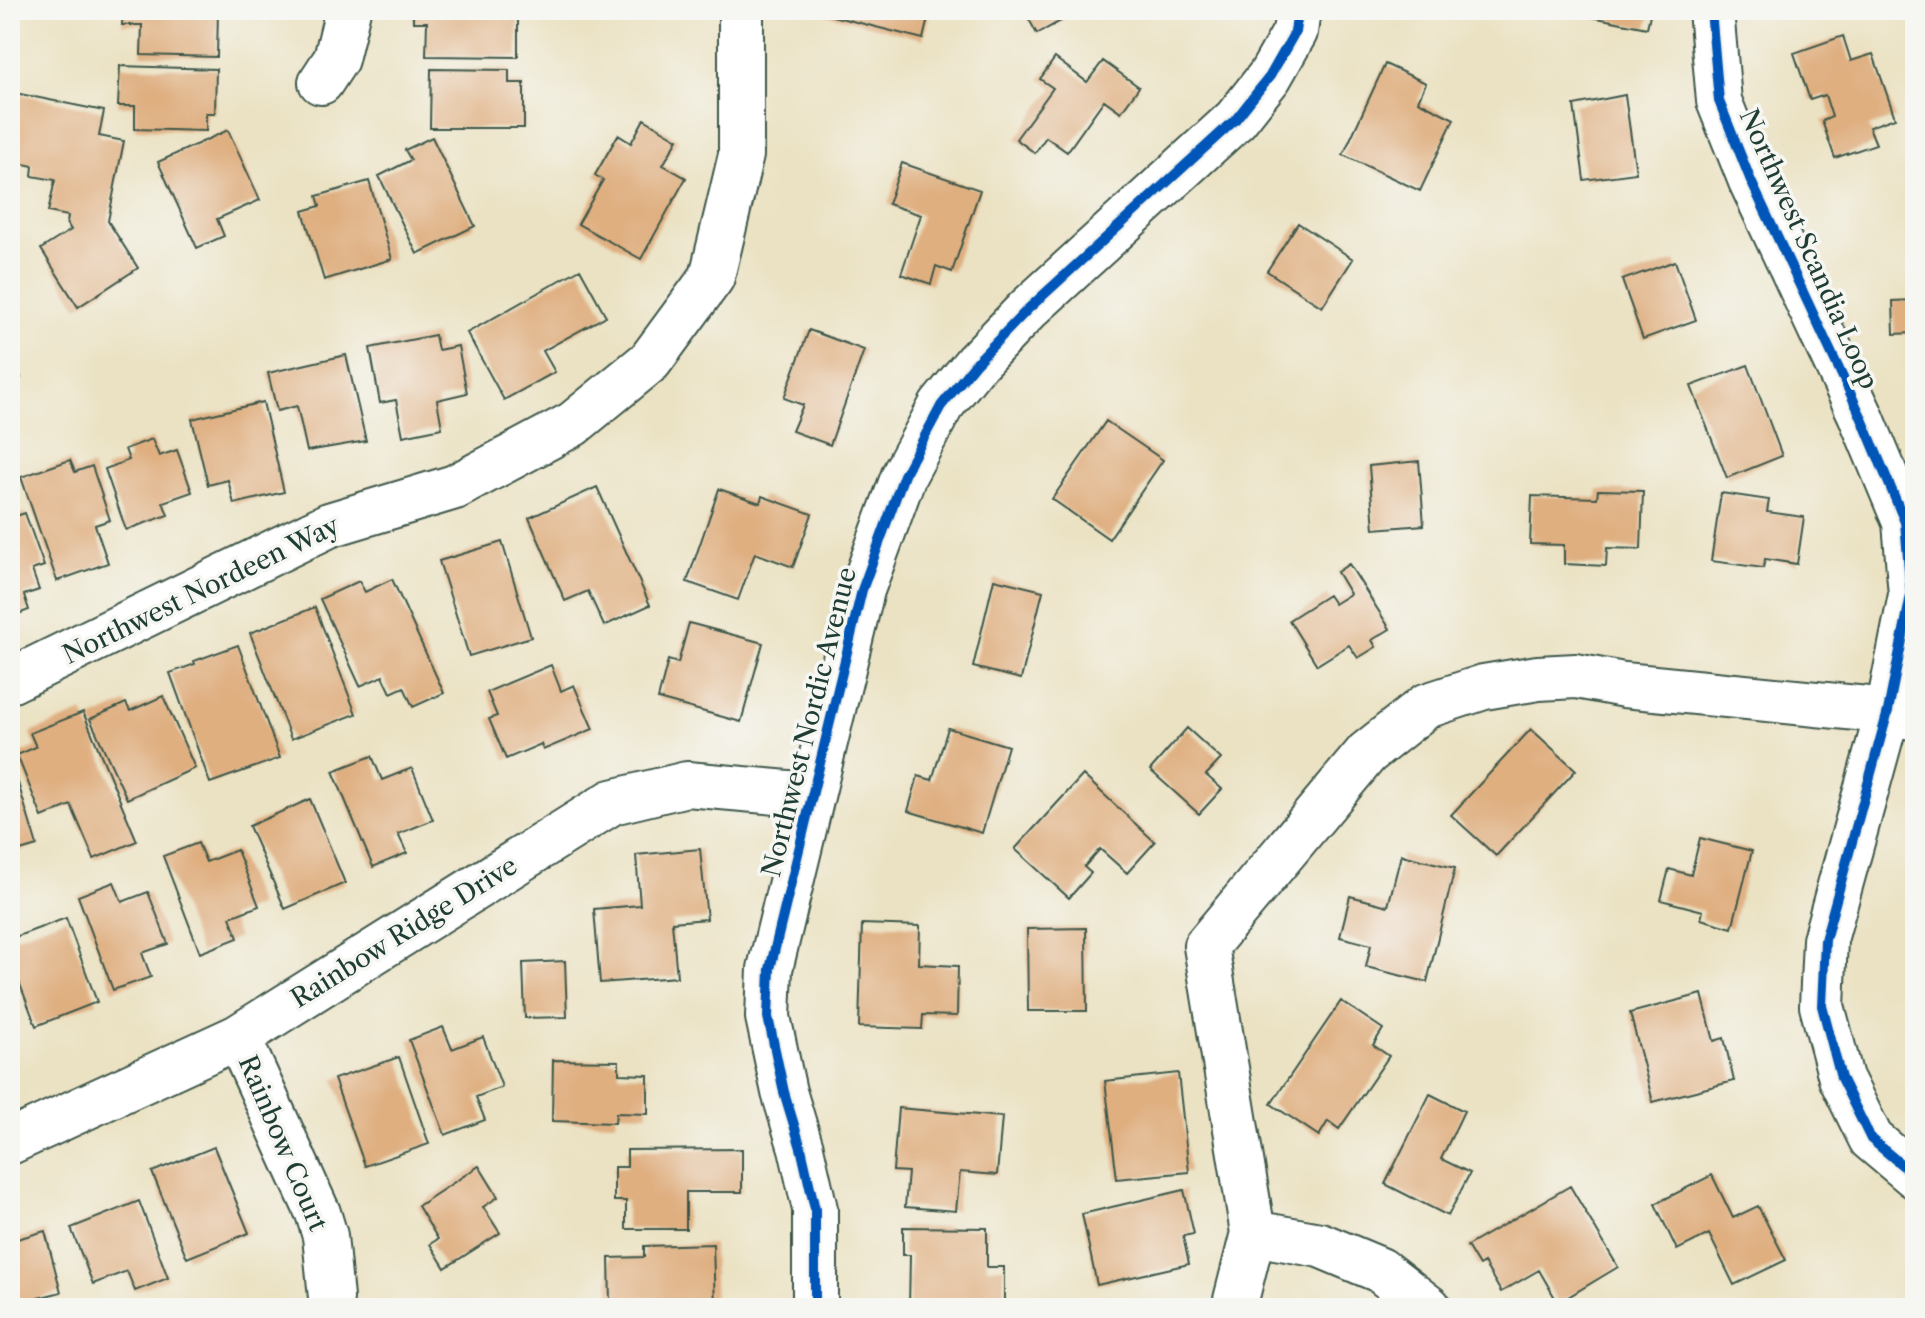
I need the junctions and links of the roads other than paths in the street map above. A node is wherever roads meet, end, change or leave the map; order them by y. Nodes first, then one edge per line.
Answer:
1 (348, 10) edge
2 (741, 10) edge
3 (1298, 10) edge
4 (1711, 10) edge
5 (321, 82) dead end
6 (10, 681) edge
7 (1902, 714) edge
8 (810, 795) junction
9 (238, 1037) junction
10 (10, 1142) edge
11 (1915, 1176) edge
12 (1253, 1233) junction
13 (331, 1298) dead end
14 (815, 1308) edge
15 (1234, 1308) edge
16 (1429, 1308) edge

1 - 5 street
2 - 6 street, Northwest Nordeen Way
3 - 8 street, Northwest Nordic Avenue
4 - 7 street, Northwest Scandia Loop
7 - 11 street, Northwest Scandia Loop
7 - 12 street
8 - 9 street, Rainbow Ridge Drive
8 - 14 street, Northwest Nordic Avenue
9 - 10 street, Rainbow Ridge Drive
9 - 13 street, Rainbow Court
12 - 15 street
12 - 16 street

